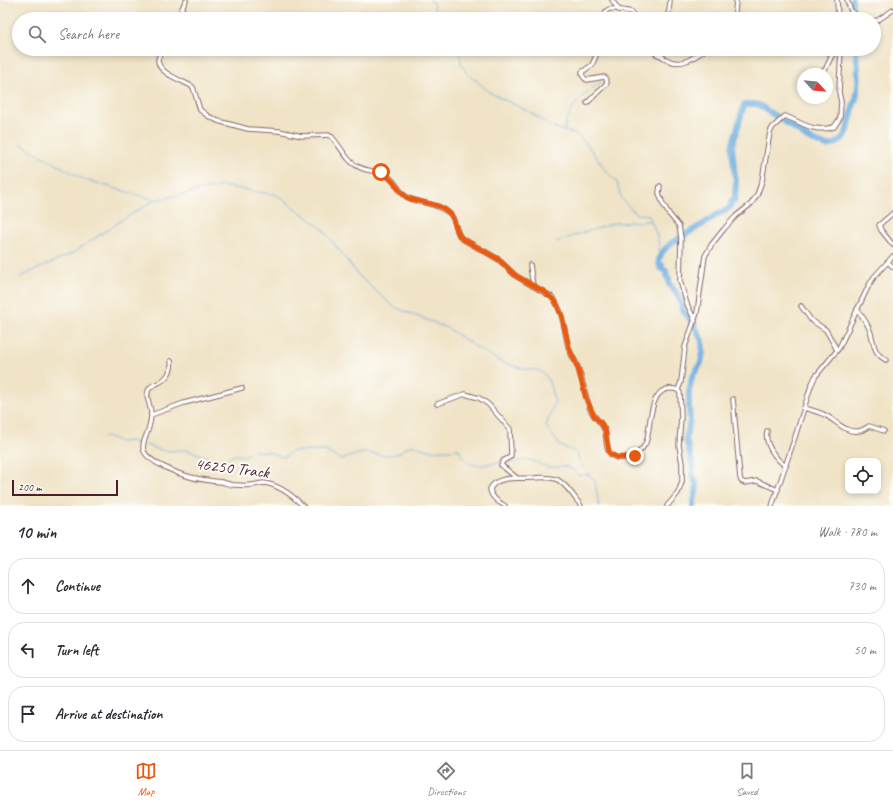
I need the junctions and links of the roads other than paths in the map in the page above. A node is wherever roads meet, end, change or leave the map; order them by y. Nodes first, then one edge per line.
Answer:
1 (186, 0) edge
2 (612, 0) edge
3 (670, 0) edge
4 (736, 0) edge
5 (838, 0) edge
6 (847, 0) edge
7 (619, 10) junction
8 (893, 10) edge
9 (180, 12) edge
10 (606, 12) edge
11 (632, 12) edge
12 (669, 12) edge
13 (735, 12) edge
14 (838, 12) edge
15 (852, 12) edge
16 (881, 18) edge
17 (159, 56) edge
18 (595, 56) edge
19 (695, 56) edge
20 (832, 56) edge
21 (840, 56) edge
22 (662, 57) edge
23 (826, 68) edge
24 (587, 104) dead end
25 (660, 186) dead end
26 (893, 213) edge
27 (893, 245) edge
28 (893, 256) edge
29 (888, 262) junction
30 (530, 265) dead end
31 (893, 268) edge
32 (533, 286) junction
33 (801, 306) dead end
34 (857, 310) junction
35 (695, 321) junction
36 (837, 350) junction
37 (886, 360) dead end
38 (170, 361) dead end
39 (242, 388) dead end
40 (678, 390) junction
41 (733, 399) dead end
42 (437, 404) dead end
43 (804, 408) junction
44 (151, 415) junction
45 (767, 431) dead end
46 (884, 431) dead end
47 (786, 466) junction
48 (517, 478) junction
49 (778, 490) junction
50 (303, 506) edge
51 (505, 506) edge
52 (581, 506) edge
53 (667, 506) edge
54 (772, 506) edge

1 - 9 street
2 - 7 street
3 - 12 street
4 - 13 street
5 - 14 street
6 - 15 street
7 - 10 street
7 - 11 street
8 - 16 street
17 - 32 street
18 - 24 street
19 - 22 street
20 - 23 street
21 - 35 street
25 - 35 street
26 - 27 street
28 - 29 street
29 - 31 street
29 - 34 street
30 - 32 street
32 - 40 street
33 - 36 street
34 - 36 street
34 - 37 street
35 - 40 street
36 - 43 street
38 - 44 street, 46250 Track
39 - 44 street
40 - 53 street
41 - 49 street
42 - 48 street
43 - 46 street
43 - 47 street
44 - 50 street, 46250 Track
45 - 47 street
47 - 49 street
48 - 51 street
48 - 52 street
49 - 54 street

